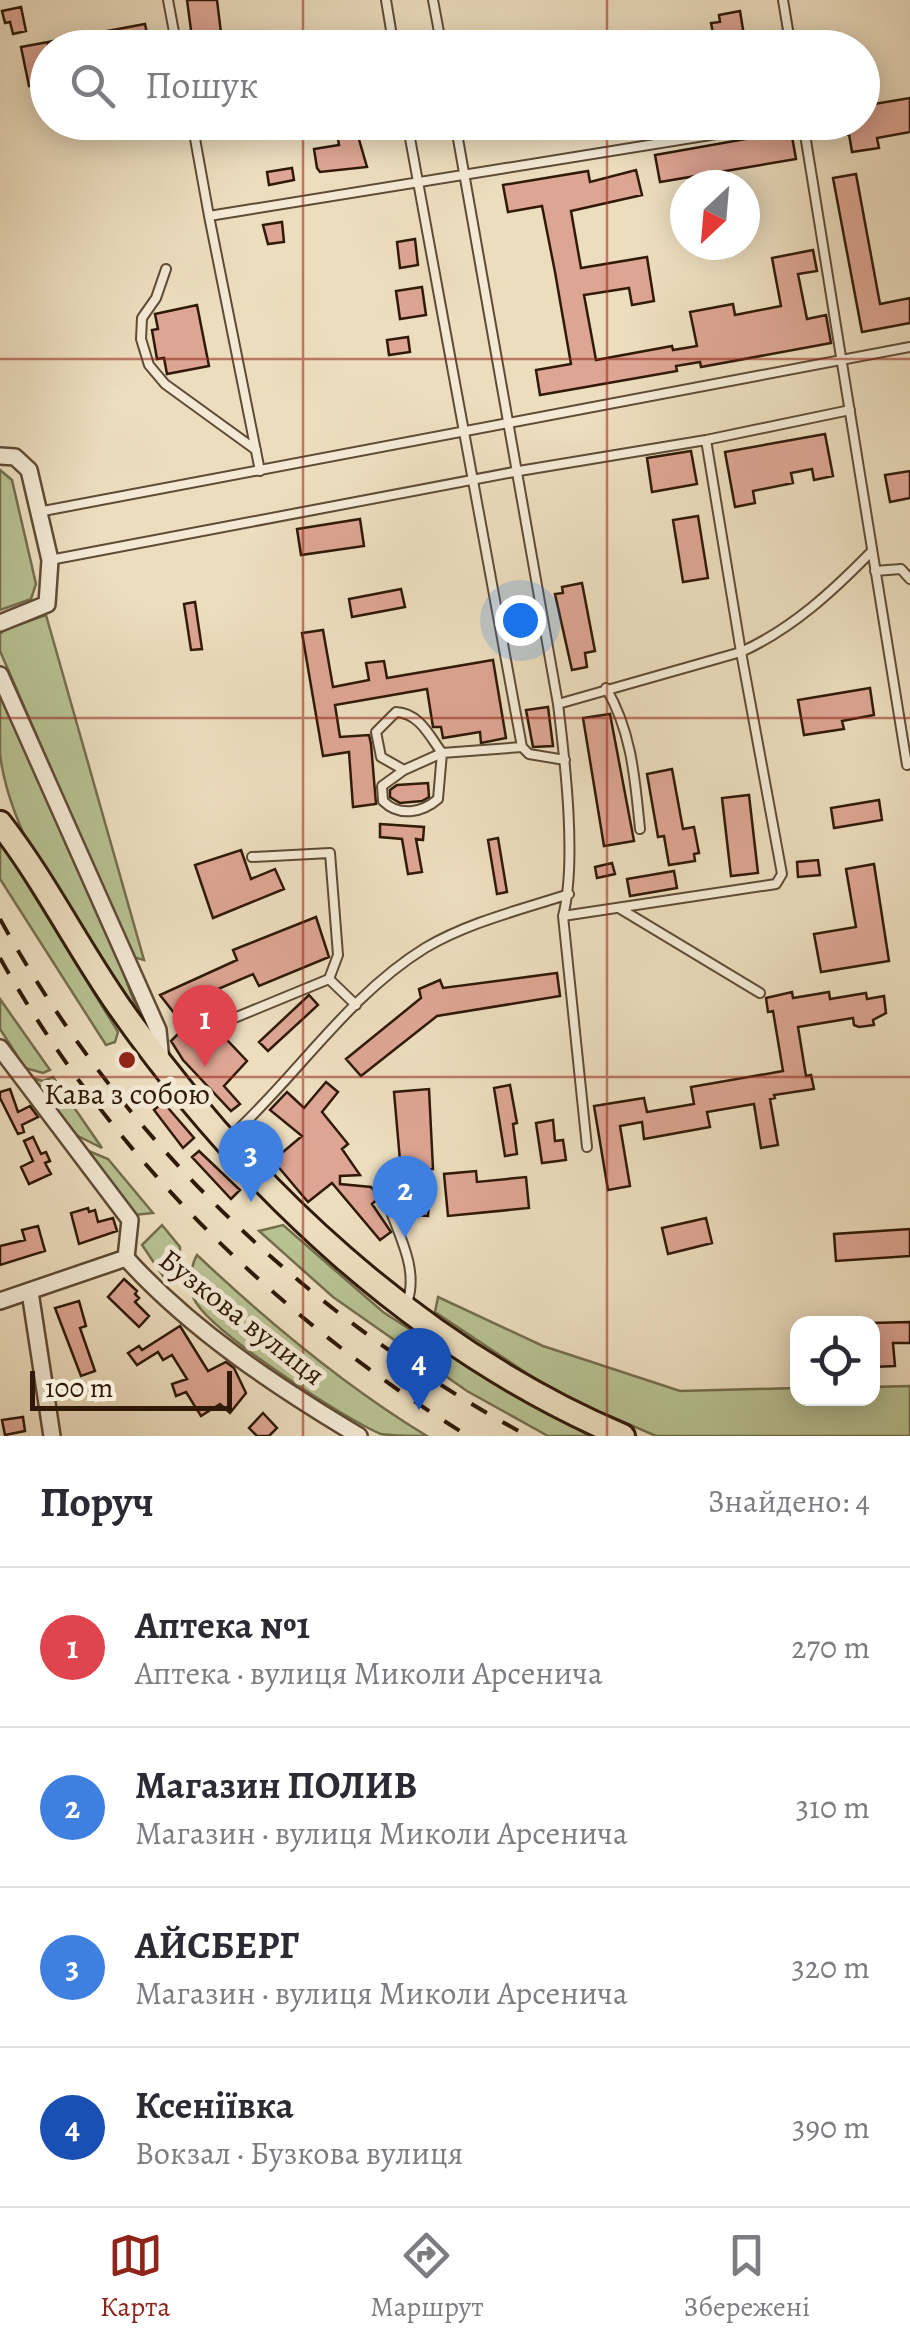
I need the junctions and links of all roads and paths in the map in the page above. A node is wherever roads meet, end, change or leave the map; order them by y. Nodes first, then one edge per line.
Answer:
1 (168, 0) edge
2 (386, 0) edge
3 (433, 0) edge
4 (783, 0) edge
5 (174, 30) edge
6 (391, 30) edge
7 (439, 30) edge
8 (787, 30) edge
9 (195, 140) edge
10 (411, 140) edge
11 (458, 140) edge
12 (680, 140) edge
13 (806, 140) edge
14 (465, 175) junction
15 (418, 184) junction
16 (209, 216) junction
17 (166, 269) dead end
18 (910, 347) edge
19 (842, 359) junction
20 (850, 410) junction
21 (509, 422) junction
22 (462, 431) junction
23 (706, 440) junction
24 (256, 450) junction
25 (0, 456) edge
26 (260, 471) junction
27 (519, 472) junction
28 (470, 481) junction
29 (38, 512) junction
30 (872, 551) junction
31 (50, 560) junction
32 (875, 571) junction
33 (910, 579) edge
34 (0, 623) edge
35 (741, 652) junction
36 (0, 674) edge
37 (606, 688) junction
38 (558, 704) junction
39 (522, 747) junction
40 (442, 752) junction
41 (565, 760) junction
42 (907, 765) dead end
43 (404, 770) junction
44 (0, 824) edge
45 (640, 829) dead end
46 (252, 857) dead end
47 (569, 894) junction
48 (619, 908) junction
49 (563, 916) junction
50 (330, 979) junction
51 (760, 993) dead end
52 (356, 1006) junction
53 (228, 1021) dead end
54 (3, 1059) edge
55 (162, 1065) junction
56 (226, 1141) junction
57 (587, 1147) dead end
58 (391, 1212) dead end
59 (126, 1258) junction
60 (30, 1292) junction
61 (0, 1301) edge
62 (406, 1307) junction
63 (52, 1436) edge
64 (359, 1436) edge
65 (623, 1436) edge

1 - 5 lane
2 - 6 lane
3 - 7 lane
4 - 8 lane
9 - 16 lane
10 - 15 lane
11 - 14 lane
12 - 14 lane
13 - 19 lane
14 - 15 lane
14 - 21 lane
15 - 16 lane
15 - 22 lane
16 - 24 lane
17 - 24 lane
18 - 19 lane
19 - 20 lane
19 - 21 lane
20 - 23 lane
20 - 30 lane
21 - 22 lane
21 - 27 lane
22 - 26 lane
22 - 28 lane
23 - 27 lane
23 - 35 lane
24 - 26 lane
25 - 29 street
26 - 29 lane
27 - 28 lane
27 - 38 lane
28 - 31 lane
28 - 39 lane
29 - 31 street
30 - 32 lane
30 - 35 lane
31 - 34 street
32 - 33 lane
32 - 42 lane
35 - 37 lane
35 - 48 lane
36 - 55 street
37 - 38 lane
37 - 45 lane
38 - 41 lane
39 - 40 lane
39 - 41 lane
40 - 43 lane
40 - 43 lane
40 - 43 lane
41 - 47 lane
44 - 55 main road
46 - 50 lane
47 - 49 lane
47 - 52 lane
48 - 49 lane
48 - 51 lane
49 - 57 lane
50 - 52 lane
50 - 53 lane
52 - 56 lane
54 - 59 street, Бузкова вулиця
55 - 56 main road
56 - 62 main road
58 - 62 lane
59 - 60 street
59 - 64 street, Бузкова вулиця
60 - 61 street
60 - 63 street
62 - 65 main road

